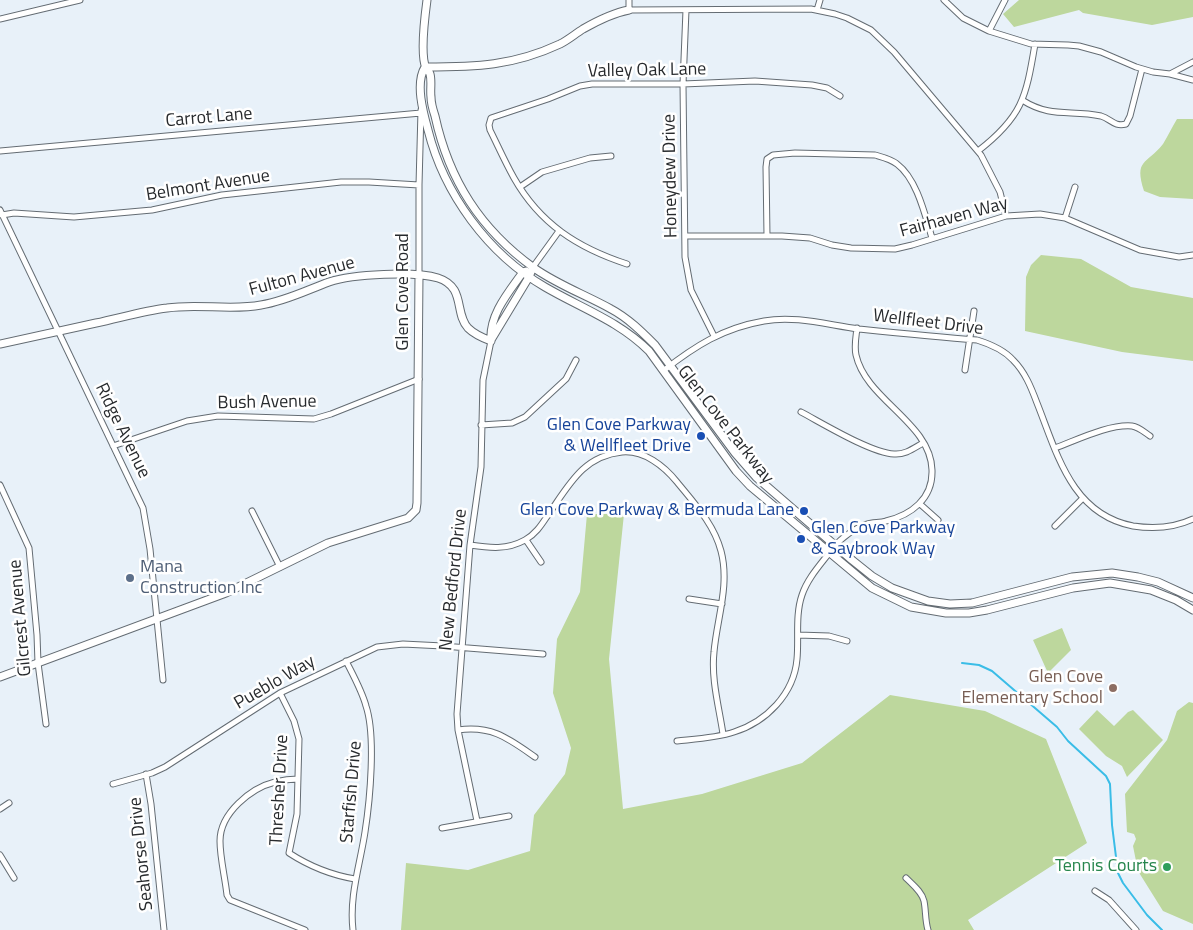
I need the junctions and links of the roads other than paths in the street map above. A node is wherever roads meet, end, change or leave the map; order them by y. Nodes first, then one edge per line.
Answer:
1 (80, 0) edge
2 (427, 0) edge
3 (629, 0) edge
4 (820, 0) edge
5 (944, 0) edge
6 (1005, 0) edge
7 (629, 10) junction
8 (686, 10) junction
9 (817, 10) junction
10 (0, 19) edge
11 (989, 31) junction
12 (1035, 44) junction
13 (1193, 62) edge
14 (425, 67) junction
15 (1142, 69) junction
16 (1170, 74) junction
17 (1193, 80) edge
18 (683, 84) junction
19 (421, 92) junction
20 (840, 96) dead end
21 (431, 98) joint
22 (1022, 100) junction
23 (421, 113) junction
24 (0, 151) edge
25 (978, 151) junction
26 (611, 156) dead end
27 (419, 186) junction
28 (520, 187) junction
29 (1075, 187) dead end
30 (1, 212) edge
31 (1006, 216) junction
32 (1065, 218) junction
33 (559, 231) junction
34 (685, 236) junction
35 (767, 236) junction
36 (932, 238) junction
37 (1193, 255) edge
38 (627, 264) dead end
39 (533, 267) junction
40 (419, 275) junction
41 (526, 275) junction
42 (974, 311) dead end
43 (857, 328) junction
44 (58, 332) junction
45 (714, 336) junction
46 (969, 339) junction
47 (491, 341) junction
48 (0, 344) edge
49 (576, 360) dead end
50 (671, 365) junction
51 (965, 370) dead end
52 (663, 371) junction
53 (419, 379) junction
54 (801, 412) dead end
55 (481, 425) junction
56 (1150, 436) dead end
57 (923, 443) junction
58 (113, 446) junction
59 (1055, 448) junction
60 (0, 486) edge
61 (1083, 498) junction
62 (920, 504) junction
63 (252, 511) dead end
64 (1193, 519) edge
65 (938, 520) dead end
66 (1055, 526) dead end
67 (526, 540) junction
68 (470, 545) junction
69 (835, 545) junction
70 (829, 553) junction
71 (541, 562) dead end
72 (280, 567) junction
73 (1193, 598) edge
74 (689, 599) dead end
75 (722, 604) junction
76 (1193, 610) edge
77 (157, 620) junction
78 (798, 634) junction
79 (847, 641) dead end
80 (462, 647) junction
81 (543, 654) dead end
82 (346, 661) junction
83 (38, 663) junction
84 (0, 677) edge
85 (163, 680) dead end
86 (280, 693) junction
87 (46, 724) dead end
88 (458, 730) junction
89 (723, 734) junction
90 (677, 741) dead end
91 (535, 758) dead end
92 (146, 774) junction
93 (298, 779) junction
94 (113, 784) dead end
95 (9, 803) dead end
96 (0, 809) edge
97 (509, 816) dead end
98 (477, 821) junction
99 (442, 828) dead end
100 (0, 855) edge
101 (14, 878) dead end
102 (906, 878) dead end
103 (355, 879) junction
104 (1095, 891) dead end
105 (164, 930) edge
106 (305, 930) edge
107 (353, 930) edge
108 (928, 930) edge
109 (1136, 930) edge

1 - 10 street
2 - 14 main road, Glen Cove Road
3 - 7 street
4 - 9 street
5 - 11 street
6 - 11 street
7 - 8 street
7 - 14 main road
8 - 9 street
8 - 18 street, Honeydew Drive
9 - 25 street
11 - 12 street
12 - 15 street
12 - 22 street
13 - 16 street
14 - 19 main road, Glen Cove Road
14 - 21 main road, Glen Cove Road
15 - 16 street
15 - 22 street
16 - 17 street
18 - 20 street, Valley Oak Lane
18 - 28 street, Valley Oak Lane
18 - 34 street, Honeydew Drive
19 - 23 street, Glen Cove Road
19 - 41 main road, Glen Cove Parkway
21 - 39 main road, Glen Cove Parkway
22 - 25 street
23 - 24 street, Carrot Lane
23 - 27 street, Glen Cove Road
25 - 31 street
26 - 28 street
27 - 30 street, Belmont Avenue
27 - 40 street, Glen Cove Road
28 - 33 street, Valley Oak Lane
29 - 32 street
30 - 44 street, Ridge Avenue
31 - 32 street, Fairhaven Way
31 - 36 street, Fairhaven Way
32 - 37 street, Fairhaven Way
33 - 38 street, Valley Oak Lane
33 - 39 street, New Bedford Drive
34 - 35 street, Fairhaven Way
34 - 45 street, Honeydew Drive
35 - 36 street, Fairhaven Way
35 - 36 street
39 - 41 main road, New Bedford Drive
39 - 50 main road, Glen Cove Parkway
40 - 44 main road, Fulton Avenue
40 - 47 main road, Fulton Avenue
40 - 53 main road, Glen Cove Road
41 - 47 main road, New Bedford Drive
41 - 52 main road, Glen Cove Parkway
42 - 46 street
43 - 45 street, Wellfleet Drive
43 - 46 street, Wellfleet Drive
43 - 57 street
44 - 48 main road, Fulton Avenue
44 - 58 street, Ridge Avenue
45 - 50 street, Wellfleet Drive
46 - 51 street
46 - 59 street, Wellfleet Drive
47 - 55 street, New Bedford Drive
49 - 55 street
50 - 52 street, Wellfleet Drive
50 - 69 main road, Glen Cove Parkway
52 - 70 main road, Glen Cove Parkway
53 - 58 street, Bush Avenue
53 - 72 main road, Glen Cove Road
54 - 57 street
55 - 68 street, New Bedford Drive
56 - 59 street
57 - 62 street
58 - 77 street, Ridge Avenue
59 - 61 street, Wellfleet Drive
60 - 83 street, Gilcrest Avenue
61 - 64 street, Wellfleet Drive
61 - 66 street
62 - 65 street
62 - 69 street
63 - 72 street
67 - 68 street
67 - 71 street
67 - 75 street
68 - 80 street, New Bedford Drive
69 - 70 street
69 - 73 main road, Glen Cove Parkway
70 - 76 main road, Glen Cove Parkway
70 - 78 street
72 - 77 main road
74 - 75 street
75 - 89 street
77 - 83 main road
77 - 85 street, Ridge Avenue
78 - 79 street
78 - 89 street
80 - 81 street, Pueblo Way
80 - 82 street, Pueblo Way
80 - 88 street, New Bedford Drive
82 - 86 street, Pueblo Way
82 - 103 street, Starfish Drive
83 - 84 main road
83 - 87 street, Gilcrest Avenue
86 - 92 street, Pueblo Way
86 - 93 street, Thresher Drive
88 - 91 street
88 - 98 street, New Bedford Drive
89 - 90 street
92 - 94 street, Pueblo Way
92 - 105 street, Seahorse Drive
93 - 103 street, Thresher Drive
93 - 106 street
95 - 96 street
97 - 98 street
98 - 99 street
100 - 101 street
102 - 108 street
103 - 107 street, Starfish Drive
104 - 109 street

